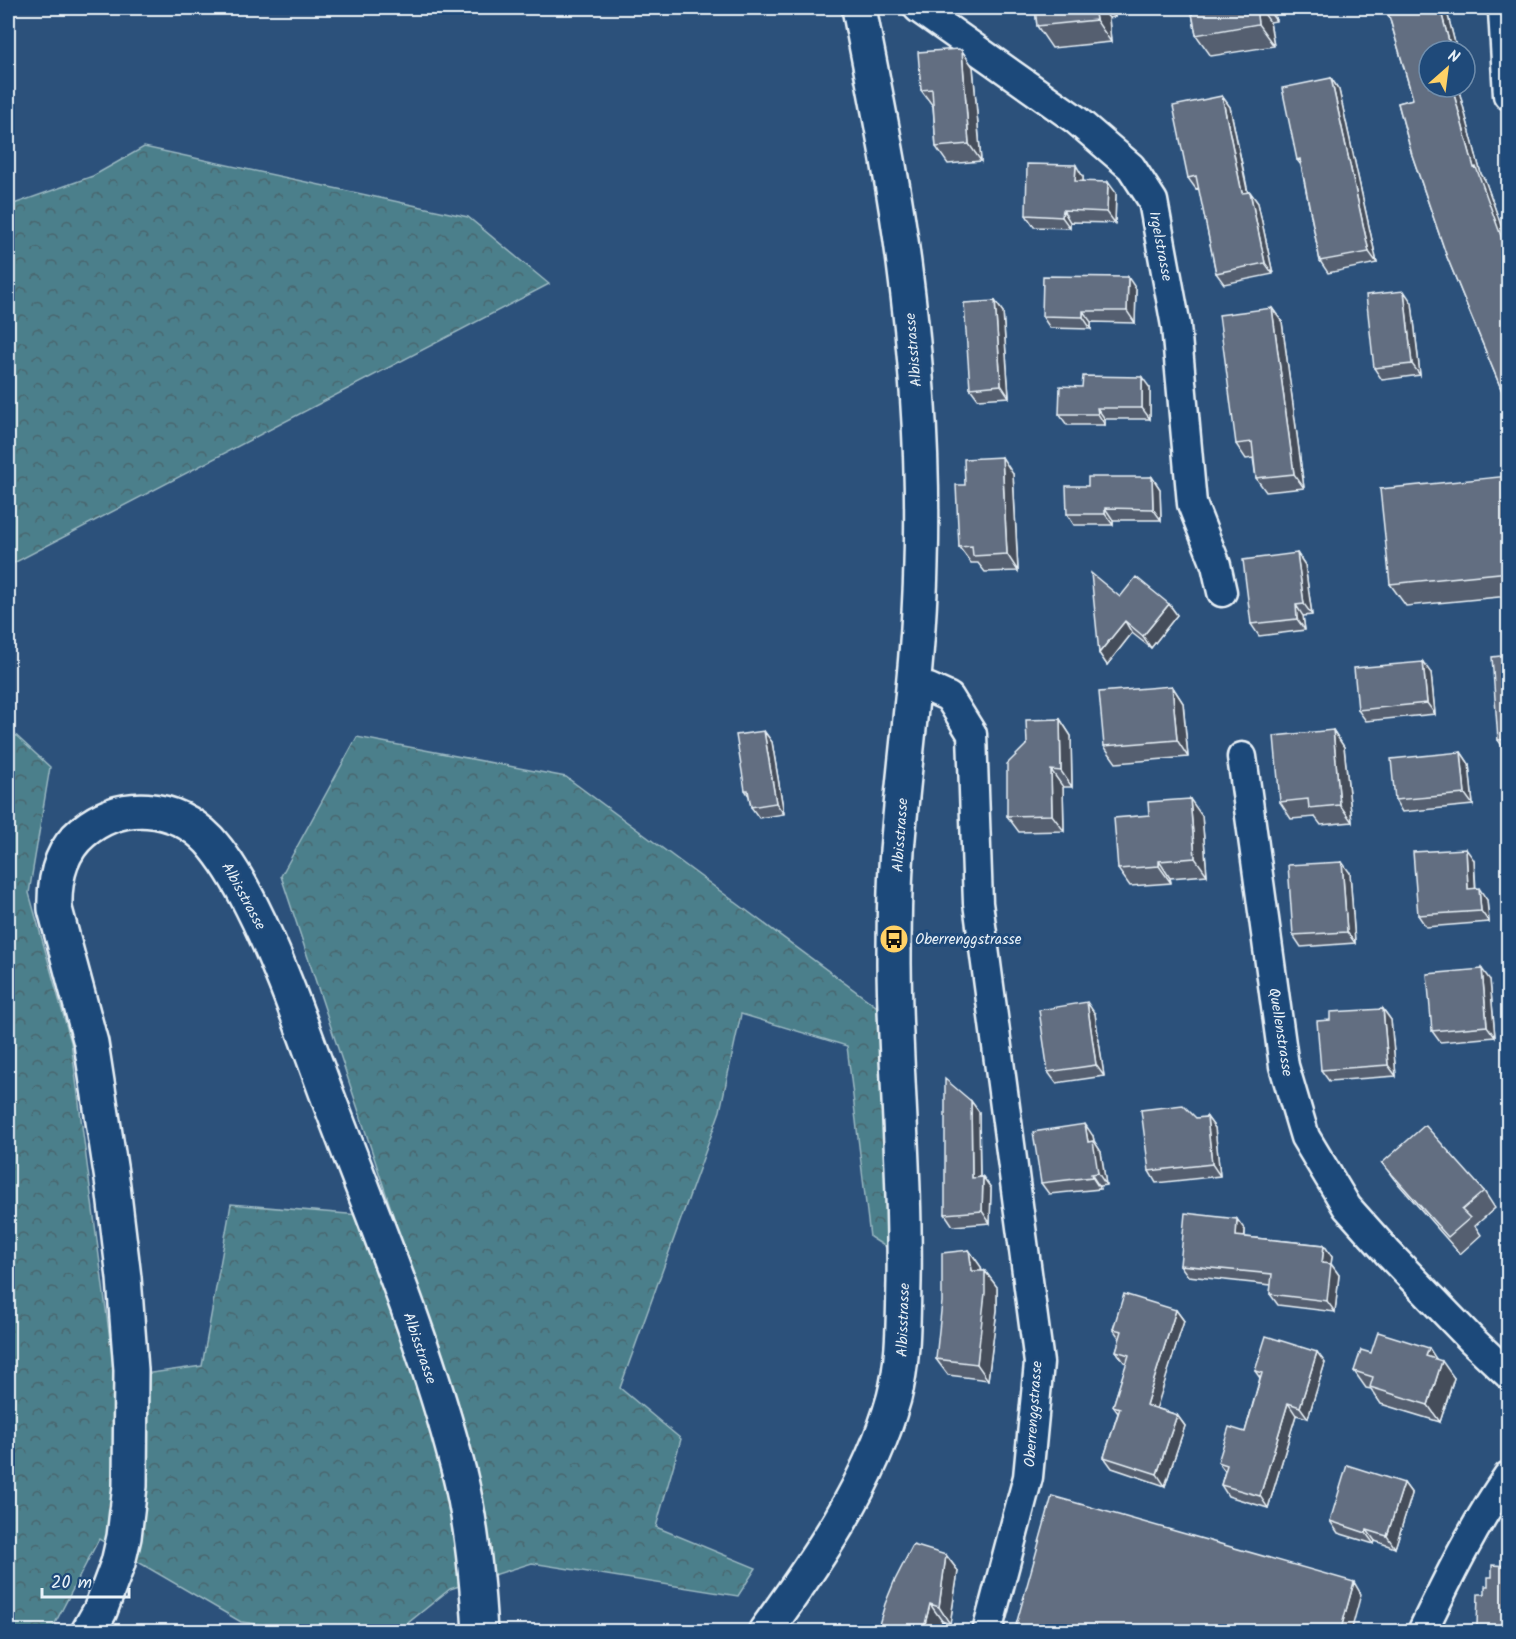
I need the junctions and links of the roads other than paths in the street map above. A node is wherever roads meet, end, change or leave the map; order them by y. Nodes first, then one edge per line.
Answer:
1 (859, 8) edge
2 (918, 8) edge
3 (1501, 8) edge
4 (1509, 95) edge
5 (1222, 592) dead end
6 (914, 688) junction
7 (1242, 757) dead end
8 (1509, 1374) edge
9 (1509, 1476) edge
10 (88, 1632) edge
11 (480, 1632) edge
12 (765, 1632) edge
13 (987, 1632) edge
14 (1422, 1632) edge

1 - 6 main road, Albisstrasse
2 - 5 street, Irgelstrasse
3 - 4 street
6 - 12 main road, Albisstrasse
6 - 13 street, Oberrenggstrasse
7 - 8 street, Quellenstrasse
9 - 14 street
10 - 11 main road, Albisstrasse

